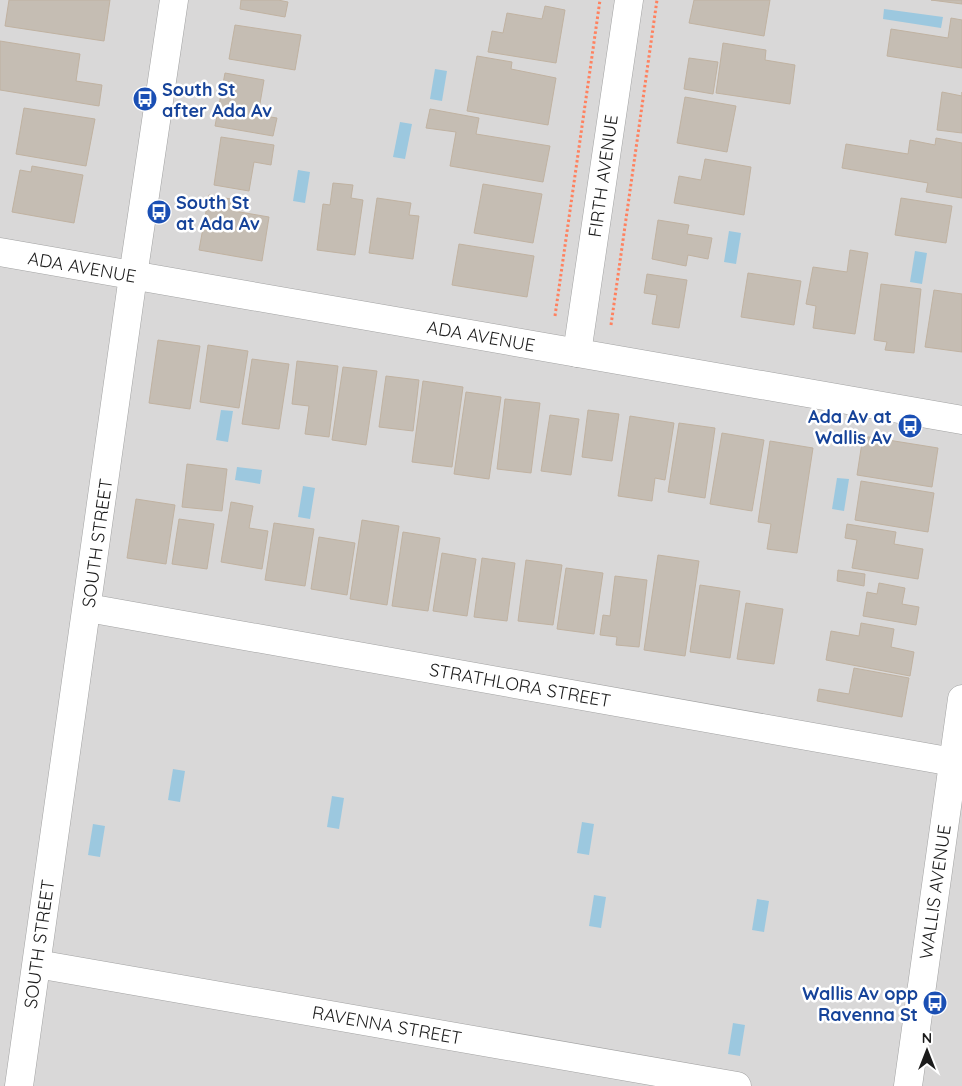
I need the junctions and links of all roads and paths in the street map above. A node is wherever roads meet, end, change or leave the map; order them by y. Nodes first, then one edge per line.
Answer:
1 (174, 0) edge
2 (600, 0) edge
3 (629, 0) edge
4 (657, 0) edge
5 (0, 252) edge
6 (133, 276) junction
7 (555, 316) dead end
8 (611, 325) dead end
9 (577, 353) junction
10 (962, 420) edge
11 (88, 608) junction
12 (962, 699) edge
13 (953, 762) junction
14 (37, 964) junction
15 (19, 1086) edge
16 (736, 1086) edge
17 (908, 1086) edge

1 - 6 street, SOUTH STREET
2 - 7 path
3 - 9 street, FIRTH AVENUE
4 - 8 path
5 - 6 street, ADA AVENUE
6 - 9 street, ADA AVENUE
6 - 11 street, SOUTH STREET
9 - 10 street, ADA AVENUE
11 - 13 street, STRATHLORA STREET
11 - 14 street, SOUTH STREET
12 - 13 street, WALLIS AVENUE
13 - 17 street, WALLIS AVENUE
14 - 15 street, SOUTH STREET
14 - 16 street, RAVENNA STREET

